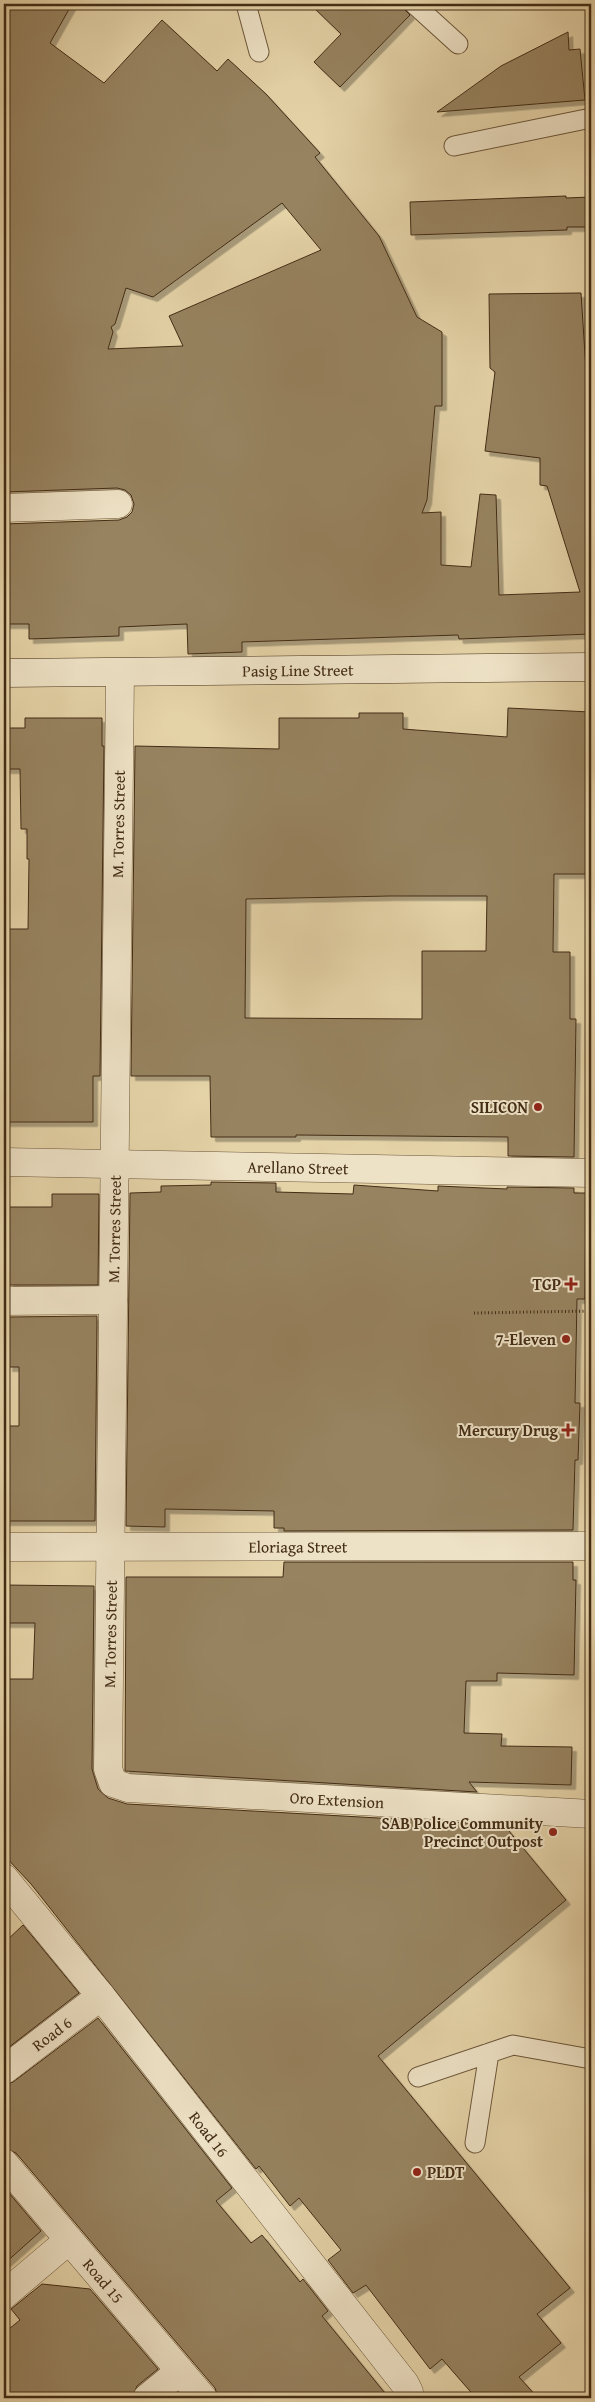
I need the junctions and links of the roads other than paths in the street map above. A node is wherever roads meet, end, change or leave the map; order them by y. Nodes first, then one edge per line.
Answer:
1 (246, 4) edge
2 (414, 4) edge
3 (458, 44) dead end
4 (259, 52) dead end
5 (591, 118) edge
6 (454, 146) dead end
7 (118, 504) dead end
8 (4, 508) edge
9 (591, 667) edge
10 (4, 673) edge
11 (120, 674) junction
12 (4, 1162) edge
13 (114, 1164) junction
14 (591, 1172) edge
15 (113, 1300) junction
16 (4, 1301) edge
17 (591, 1546) edge
18 (4, 1547) edge
19 (110, 1547) junction
20 (112, 1783) joint
21 (591, 1814) edge
22 (4, 1878) edge
23 (100, 1996) junction
24 (489, 2053) junction
25 (591, 2059) edge
26 (4, 2070) edge
27 (418, 2077) dead end
28 (475, 2143) dead end
29 (4, 2163) edge
30 (69, 2240) junction
31 (4, 2295) edge
32 (180, 2371) junction
33 (409, 2395) edge
34 (147, 2398) edge
35 (203, 2398) edge

1 - 4 lane
2 - 3 lane
5 - 6 lane
7 - 8 street
9 - 11 street, Pasig Line Street
10 - 11 street, Pasig Line Street
11 - 13 street, M. Torres Street
12 - 13 street, Arellano Street
13 - 14 street, Arellano Street
13 - 15 street, M. Torres Street
15 - 16 street
15 - 19 street, M. Torres Street
17 - 19 street, Eloriaga Street
18 - 19 street, Eloriaga Street
19 - 20 street, M. Torres Street
20 - 21 street, Oro Extension
22 - 23 street, Road 16
23 - 26 street, Road 6
23 - 33 street, Road 16
24 - 25 lane
24 - 27 lane
24 - 28 lane
29 - 30 street, Road 15
30 - 31 street
30 - 32 street, Road 15
32 - 34 street
32 - 35 street, Road 15

